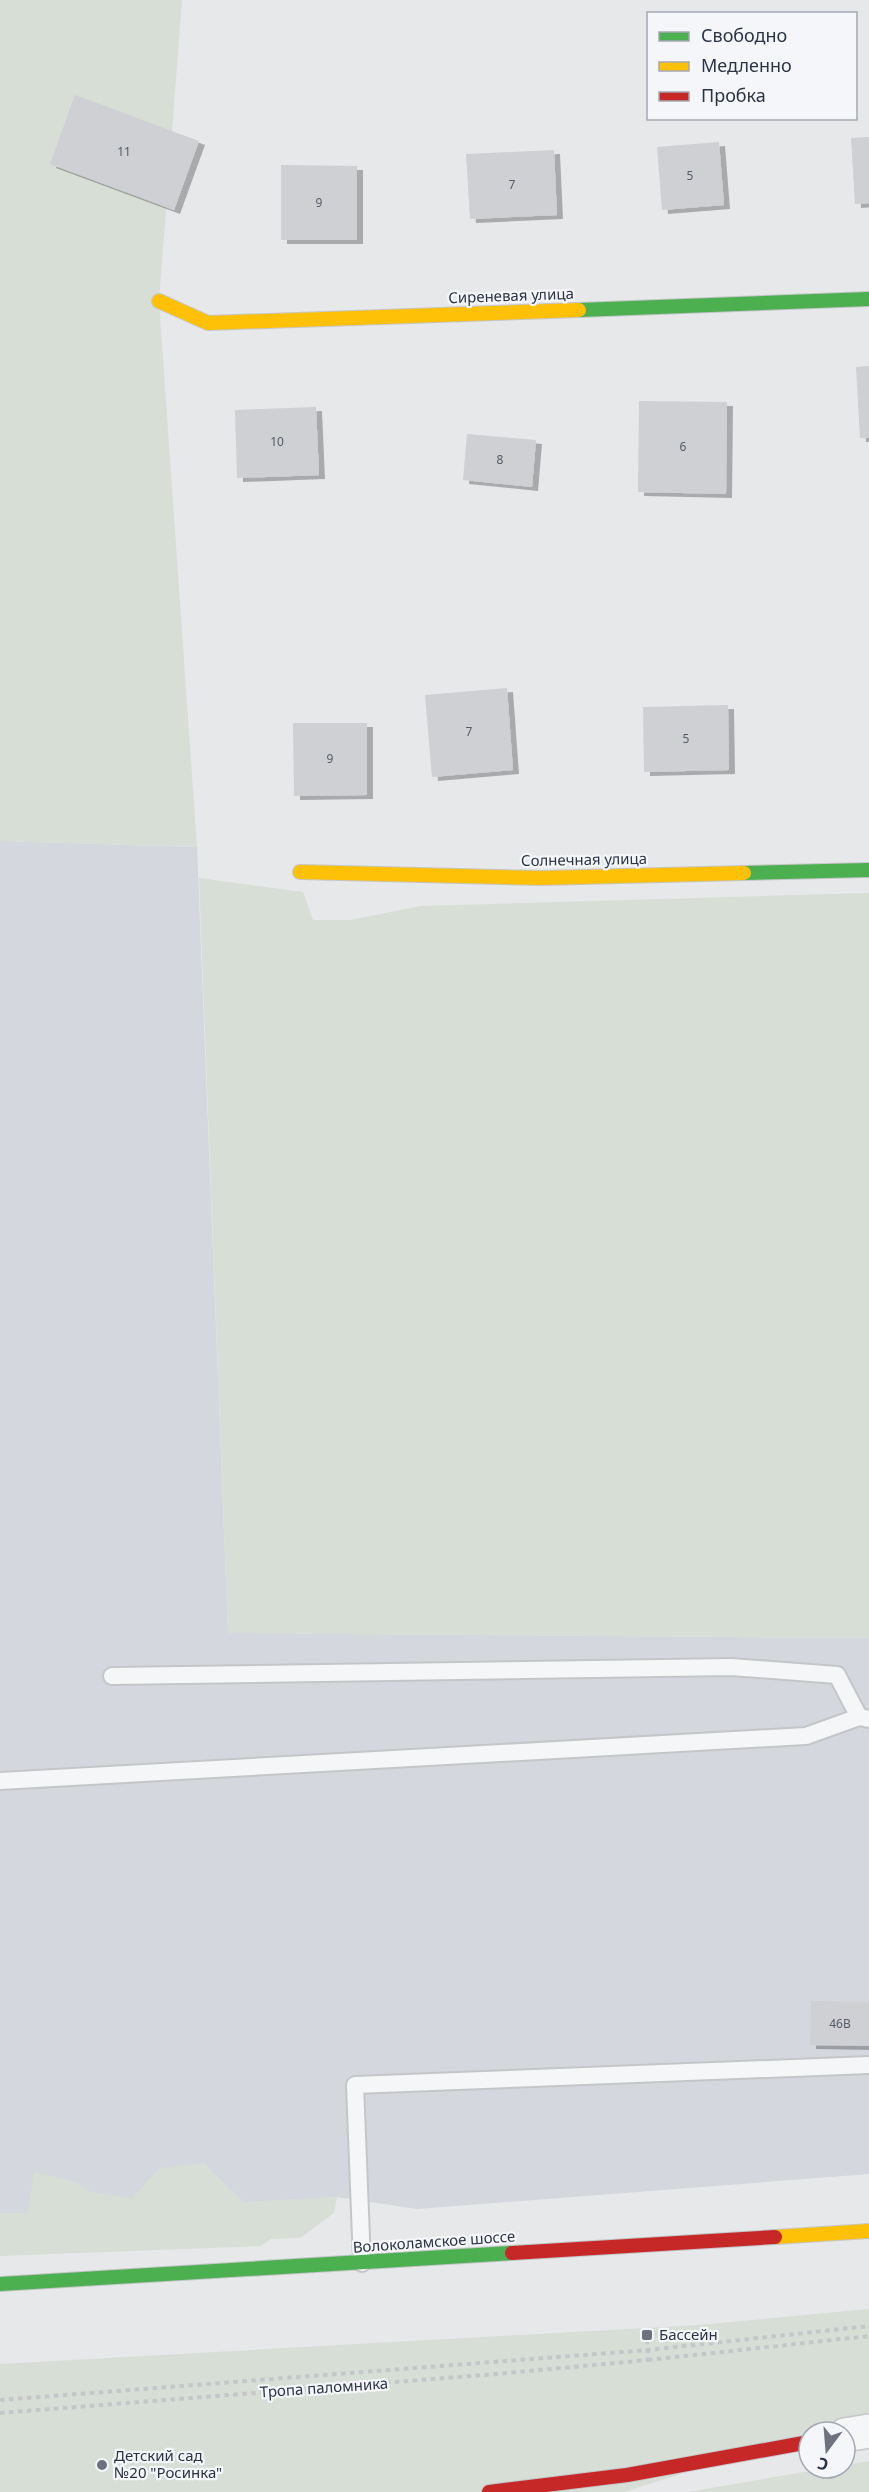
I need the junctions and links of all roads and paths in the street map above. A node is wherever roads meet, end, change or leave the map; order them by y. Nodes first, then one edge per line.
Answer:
1 (869, 299) edge
2 (159, 301) dead end
3 (869, 870) edge
4 (300, 872) dead end
5 (112, 1676) dead end
6 (864, 1718) edge
7 (0, 1781) edge
8 (869, 2065) edge
9 (869, 2231) edge
10 (362, 2263) junction
11 (0, 2284) edge
12 (869, 2326) edge
13 (647, 2335) dead end
14 (869, 2336) edge
15 (648, 2350) junction
16 (648, 2360) junction
17 (0, 2400) edge
18 (0, 2413) edge
19 (797, 2445) edge
20 (489, 2492) edge

1 - 2 street, Сиреневая улица
3 - 4 street, Солнечная улица
5 - 6 lane
6 - 7 lane
8 - 10 lane
9 - 10 street, Волоколамское шоссе
10 - 11 street, Волоколамское шоссе
12 - 15 path
13 - 15 path
14 - 16 path, Тропа паломника
15 - 16 path
15 - 17 path
16 - 18 path, Тропа паломника
19 - 20 street

